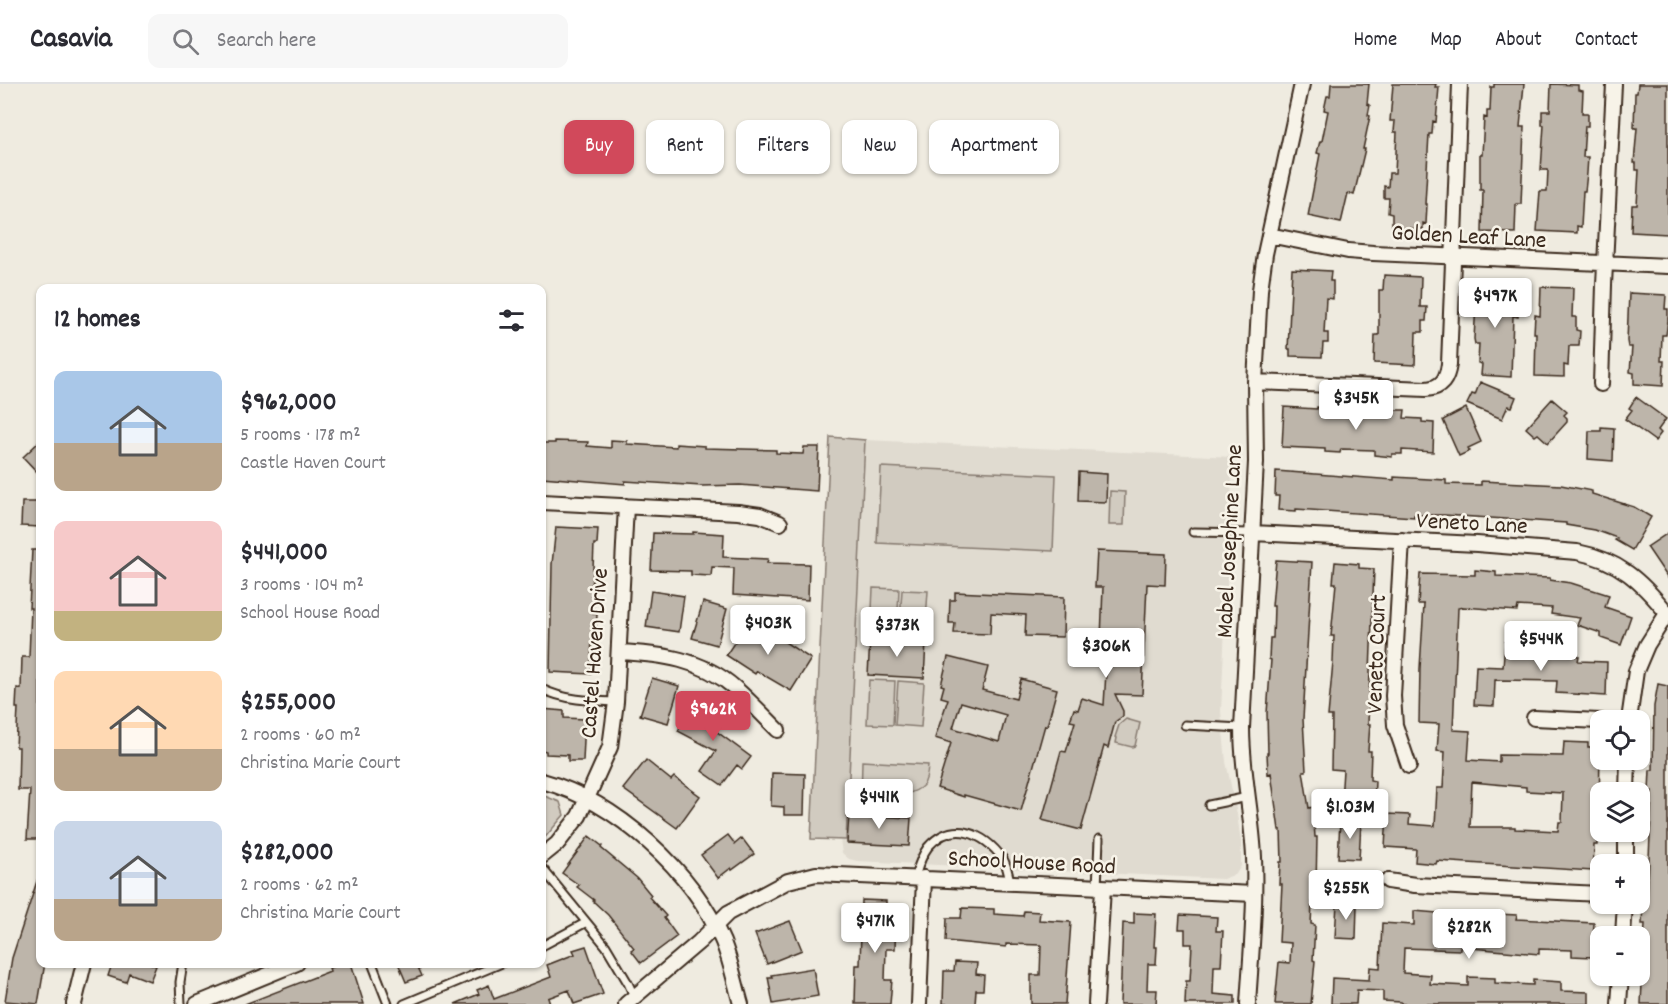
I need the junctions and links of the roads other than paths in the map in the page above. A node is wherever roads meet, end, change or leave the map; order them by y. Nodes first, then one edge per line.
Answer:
1 (1302, 84) edge
2 (1460, 84) edge
3 (1614, 84) edge
4 (1269, 235) junction
5 (1454, 256) junction
6 (1605, 263) junction
7 (1668, 266) edge
8 (1256, 382) junction
9 (1601, 384) dead end
10 (546, 502) edge
11 (626, 506) junction
12 (780, 523) dead end
13 (1193, 532) dead end
14 (1252, 533) junction
15 (1402, 540) junction
16 (1668, 613) edge
17 (619, 652) junction
18 (546, 692) edge
19 (616, 702) junction
20 (1630, 710) edge
21 (1534, 718) dead end
22 (1590, 721) edge
23 (1185, 725) dead end
24 (1242, 728) junction
25 (778, 730) dead end
26 (1409, 766) dead end
27 (546, 782) edge
28 (1248, 797) junction
29 (587, 801) junction
30 (1209, 805) dead end
31 (1099, 839) dead end
32 (546, 852) edge
33 (546, 873) edge
34 (919, 877) junction
35 (1010, 881) junction
36 (1388, 881) dead end
37 (1100, 888) junction
38 (1254, 894) junction
39 (1590, 894) edge
40 (585, 923) junction
41 (714, 926) junction
42 (546, 944) edge
43 (83, 968) edge
44 (182, 968) edge
45 (285, 968) edge
46 (374, 968) edge
47 (490, 968) edge
48 (1620, 986) edge
49 (633, 1002) edge
50 (74, 1004) edge
51 (181, 1004) edge
52 (197, 1004) edge
53 (388, 1004) edge
54 (404, 1004) edge
55 (741, 1004) edge
56 (919, 1004) edge
57 (1096, 1004) edge
58 (1248, 1004) edge
59 (1619, 1004) edge

1 - 4 street, Mabel Josephine Lane
2 - 5 street
3 - 6 street
4 - 5 street, Golden Leaf Lane
4 - 8 street, Mabel Josephine Lane
5 - 6 street, Golden Leaf Lane
5 - 8 street
6 - 7 street, Golden Leaf Lane
6 - 9 street
8 - 14 street, Mabel Josephine Lane
10 - 11 street
11 - 12 street
11 - 17 street, Castel Haven Drive
13 - 14 lane
14 - 15 street, Veneto Lane
14 - 24 street, Mabel Josephine Lane
15 - 16 street, Veneto Lane
15 - 26 street, Veneto Court
16 - 20 street
17 - 19 street, Castel Haven Drive
17 - 25 street
18 - 19 lane
19 - 29 street, Castel Haven Drive
21 - 22 street
23 - 24 lane
24 - 28 street, Mabel Josephine Lane
27 - 29 street
28 - 30 lane
28 - 38 street, Mabel Josephine Lane
29 - 32 street, Castel Haven Drive
29 - 41 street
31 - 37 lane
33 - 40 lane
34 - 35 street, School House Road
34 - 35 lane
34 - 41 street, School House Road
34 - 56 street
35 - 37 street, School House Road
36 - 39 street
37 - 38 street, School House Road
37 - 57 street
38 - 58 street, Mabel Josephine Lane
40 - 42 lane
40 - 49 lane
41 - 49 street, School House Road
41 - 55 street
43 - 50 street
44 - 51 lane
45 - 52 street
46 - 53 lane
47 - 54 lane
48 - 59 street

